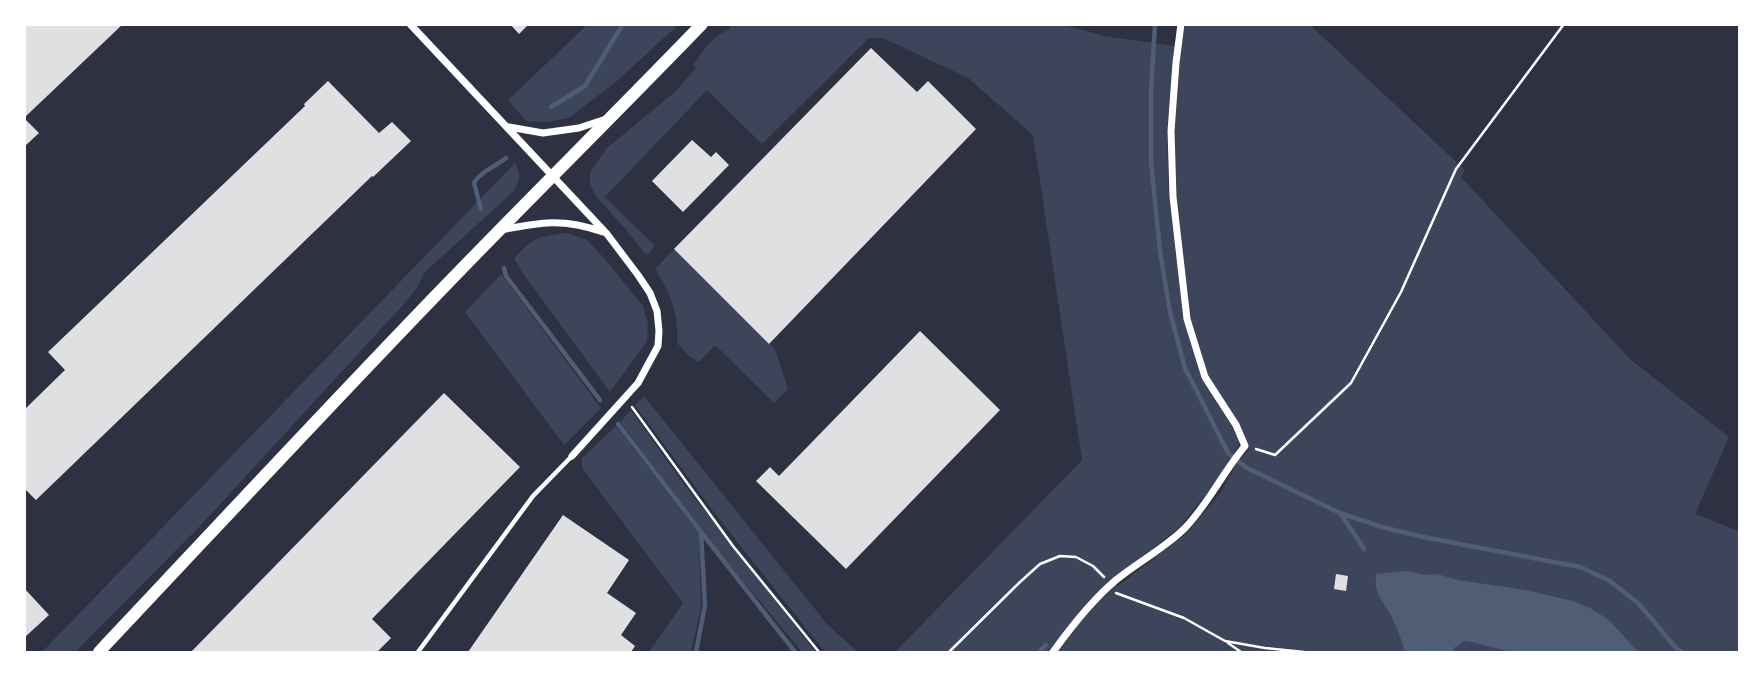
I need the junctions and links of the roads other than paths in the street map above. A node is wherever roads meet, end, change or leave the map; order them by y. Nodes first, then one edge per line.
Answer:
1 (411, 24) edge
2 (702, 24) edge
3 (1181, 24) edge
4 (608, 119) junction
5 (508, 127) junction
6 (552, 176) junction
7 (500, 230) junction
8 (607, 233) junction
9 (572, 456) joint
10 (99, 653) edge
11 (418, 653) edge
12 (1053, 653) edge

1 - 5 street
2 - 4 main road
3 - 12 street
4 - 5 street
4 - 6 main road
5 - 6 street
6 - 7 main road
6 - 8 street
7 - 8 street
7 - 10 main road
8 - 9 street
9 - 11 lane

